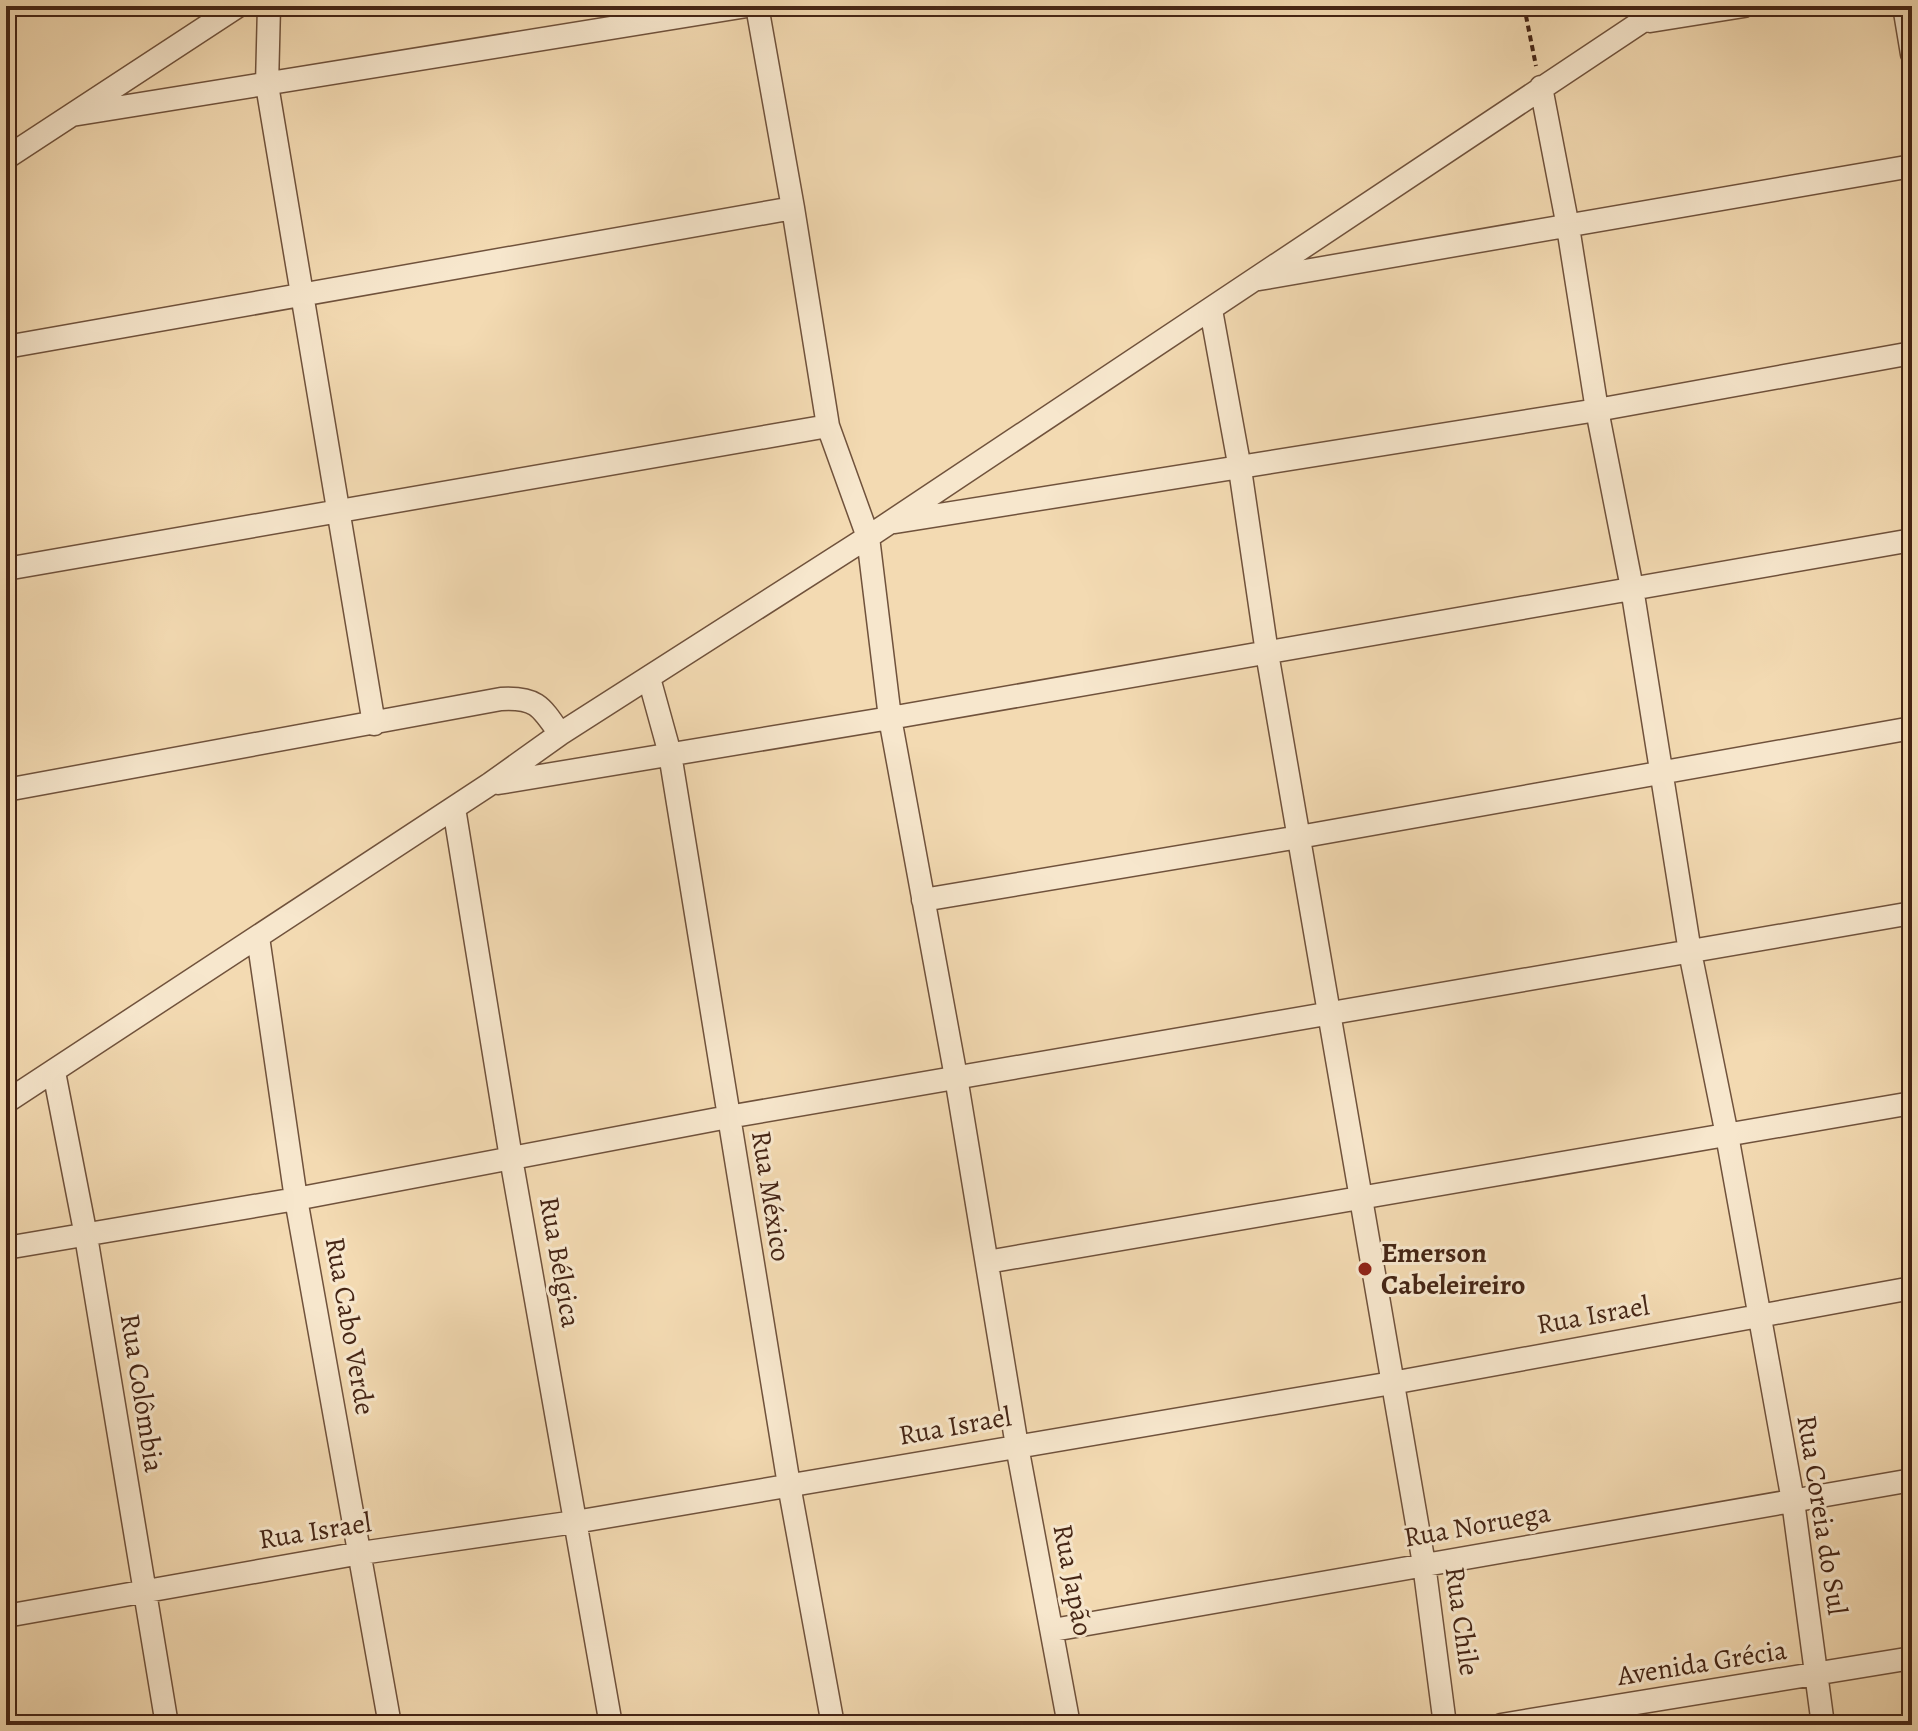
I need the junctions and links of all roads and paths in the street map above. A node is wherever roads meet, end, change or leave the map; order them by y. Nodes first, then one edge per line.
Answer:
1 (238, 6) edge
2 (269, 6) edge
3 (747, 6) edge
4 (757, 6) edge
5 (1524, 6) edge
6 (1665, 6) edge
7 (1744, 6) edge
8 (1904, 6) edge
9 (1641, 22) junction
10 (1912, 54) edge
11 (267, 85) junction
12 (1541, 87) junction
13 (72, 115) junction
14 (6, 158) edge
15 (1912, 166) edge
16 (793, 208) junction
17 (1568, 227) junction
18 (1251, 280) junction
19 (303, 296) junction
20 (1211, 310) junction
21 (6, 347) edge
22 (1912, 353) edge
23 (1597, 410) junction
24 (828, 426) junction
25 (1240, 469) junction
26 (338, 510) junction
27 (888, 524) junction
28 (868, 537) junction
29 (1912, 540) edge
30 (6, 569) edge
31 (1632, 588) junction
32 (1267, 653) junction
33 (649, 678) junction
34 (890, 718) junction
35 (374, 724) junction
36 (1912, 728) edge
37 (560, 734) junction
38 (670, 754) junction
39 (1661, 772) junction
40 (490, 784) junction
41 (6, 790) edge
42 (454, 808) junction
43 (1299, 837) junction
44 (923, 900) junction
45 (1912, 913) edge
46 (258, 937) junction
47 (1690, 952) junction
48 (1330, 1013) junction
49 (54, 1072) junction
50 (956, 1077) junction
51 (6, 1102) edge
52 (1912, 1103) edge
53 (728, 1117) junction
54 (1727, 1135) junction
55 (511, 1158) junction
56 (1362, 1198) junction
57 (296, 1199) junction
58 (86, 1236) junction
59 (6, 1248) edge
60 (987, 1262) junction
61 (1912, 1288) edge
62 (1758, 1315) junction
63 (1392, 1383) junction
64 (1017, 1446) junction
65 (1912, 1480) edge
66 (789, 1485) junction
67 (1793, 1501) junction
68 (575, 1522) junction
69 (361, 1553) junction
70 (1424, 1564) junction
71 (143, 1590) junction
72 (6, 1616) edge
73 (1053, 1630) junction
74 (1912, 1658) edge
75 (1815, 1676) junction
76 (167, 1725) edge
77 (390, 1725) edge
78 (611, 1725) edge
79 (833, 1725) edge
80 (1069, 1725) edge
81 (1445, 1725) edge
82 (1501, 1725) edge
83 (1823, 1725) edge

1 - 13 street
2 - 11 street
3 - 11 street
4 - 16 street, Rua Japão
5 - 12 path
6 - 9 street
7 - 9 street
8 - 10 street
9 - 12 street
11 - 13 street
11 - 19 street
12 - 17 street, Rua Coreia do Sul
12 - 18 street
13 - 14 street
15 - 17 street
16 - 19 street
16 - 24 street, Rua Japão
17 - 18 street
17 - 23 street, Rua Coreia do Sul
18 - 20 street
19 - 21 street
19 - 26 street
20 - 25 street, Rua Chile
20 - 27 street
22 - 23 street
23 - 25 street
23 - 31 street, Rua Coreia do Sul
24 - 26 street
24 - 28 street, Rua Japão
25 - 27 street
25 - 32 street, Rua Chile
26 - 30 street
26 - 35 street
27 - 28 street
28 - 33 street
28 - 34 street, Rua Japão
29 - 31 street
31 - 32 street
31 - 39 street, Rua Coreia do Sul
32 - 34 street
32 - 43 street, Rua Chile
33 - 37 street
33 - 38 street, Rua México
34 - 38 street
34 - 44 street, Rua Japão
35 - 37 street
35 - 41 street
36 - 39 street
37 - 40 street
38 - 40 street
38 - 53 street, Rua México
39 - 43 street
39 - 47 street, Rua Coreia do Sul
40 - 42 street
42 - 46 street
42 - 55 street, Rua Bélgica
43 - 44 street
43 - 48 street, Rua Chile
44 - 50 street, Rua Japão
45 - 47 street
46 - 49 street
46 - 57 street, Rua Cabo Verde
47 - 48 street
47 - 54 street, Rua Coreia do Sul
48 - 50 street
48 - 56 street, Rua Chile
49 - 51 street
49 - 58 street, Rua Colômbia
50 - 53 street
50 - 60 street, Rua Japão
52 - 54 street
53 - 55 street
53 - 66 street, Rua México
54 - 56 street
54 - 62 street, Rua Coreia do Sul
55 - 57 street
55 - 68 street, Rua Bélgica
56 - 60 street
56 - 63 street, Rua Chile
57 - 58 street
57 - 69 street, Rua Cabo Verde
58 - 59 street
58 - 71 street, Rua Colômbia
60 - 64 street, Rua Japão
61 - 62 street, Rua Israel
62 - 63 street, Rua Israel
62 - 67 street, Rua Coreia do Sul
63 - 64 street, Rua Israel
63 - 70 street, Rua Chile
64 - 66 street, Rua Israel
64 - 73 street, Rua Japão
65 - 67 street, Rua Noruega
66 - 68 street, Rua Israel
66 - 79 street, Rua México
67 - 70 street, Rua Noruega
67 - 75 street, Rua Coreia do Sul
68 - 69 street, Rua Israel
68 - 78 street, Rua Bélgica
69 - 71 street, Rua Israel
69 - 77 street, Rua Cabo Verde
70 - 73 street, Rua Noruega
70 - 81 street, Rua Chile
71 - 72 street, Rua Israel
71 - 76 street, Rua Colômbia
73 - 80 street, Rua Japão
74 - 75 street, Avenida Grécia
75 - 82 street, Avenida Grécia
75 - 83 street, Rua Coreia do Sul

